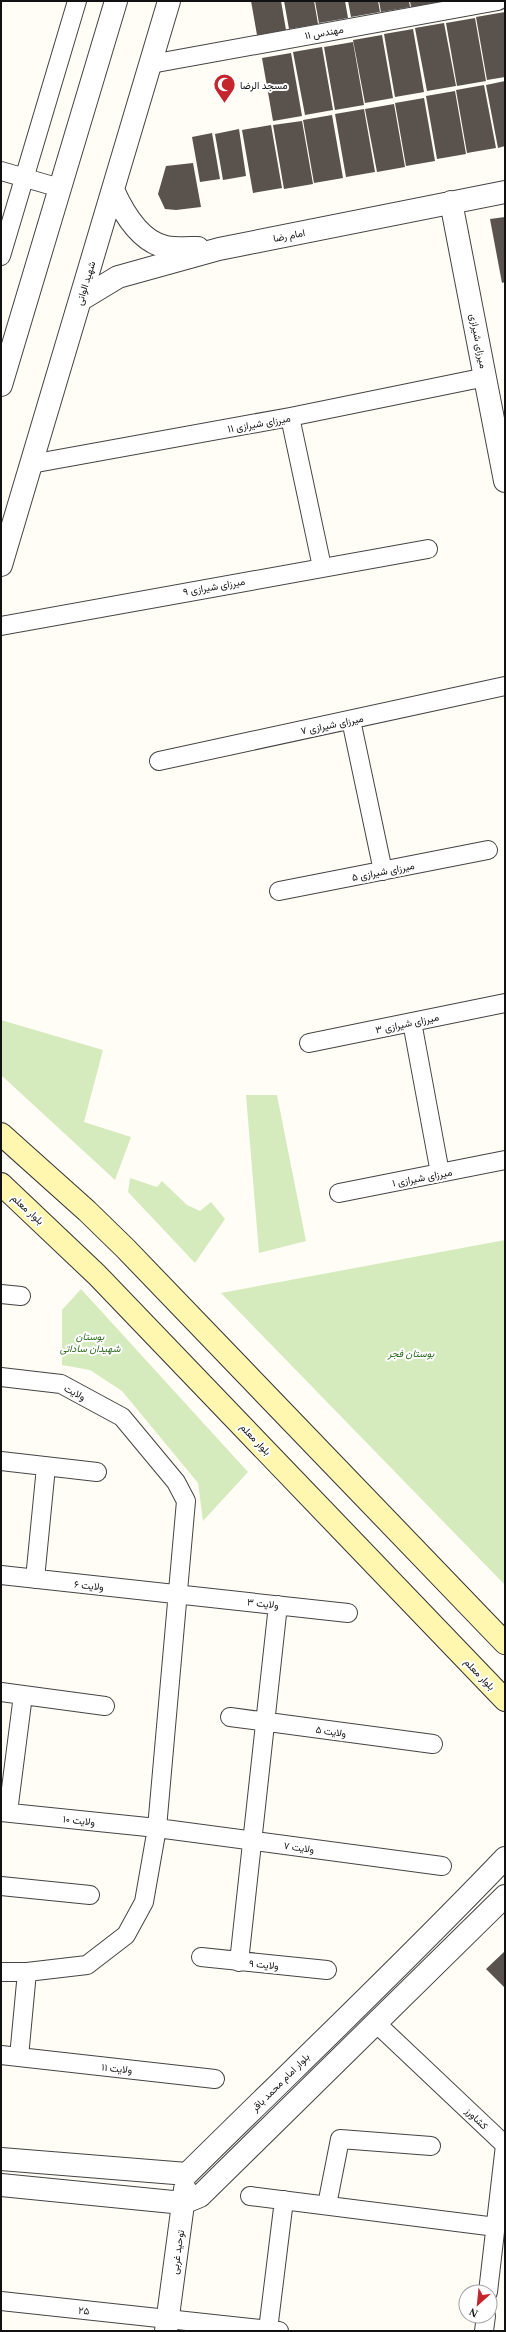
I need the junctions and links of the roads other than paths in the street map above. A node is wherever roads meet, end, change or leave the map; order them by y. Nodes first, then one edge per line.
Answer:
1 (77, 1) edge
2 (116, 1) edge
3 (169, 1) edge
4 (498, 1) edge
5 (151, 64) junction
6 (1, 171) edge
7 (24, 178) junction
8 (60, 188) junction
9 (113, 190) junction
10 (505, 192) edge
11 (451, 202) junction
12 (219, 249) junction
13 (1, 256) edge
14 (80, 300) junction
15 (5, 358) edge
16 (486, 377) junction
17 (1, 385) edge
18 (290, 417) junction
19 (31, 464) junction
20 (505, 481) edge
21 (4, 543) edge
22 (428, 549) dead end
23 (1, 565) edge
24 (322, 567) junction
25 (1, 626) edge
26 (505, 686) edge
27 (351, 720) junction
28 (159, 761) dead end
29 (488, 850) dead end
30 (383, 871) junction
31 (279, 891) dead end
32 (505, 1003) edge
33 (412, 1022) junction
34 (309, 1043) dead end
35 (1, 1134) edge
36 (505, 1160) edge
37 (440, 1173) junction
38 (1, 1184) edge
39 (339, 1194) dead end
40 (1, 1294) edge
41 (22, 1296) dead end
42 (1, 1377) edge
43 (1, 1461) edge
44 (46, 1466) junction
45 (97, 1472) dead end
46 (1, 1576) edge
47 (35, 1579) junction
48 (178, 1594) junction
49 (278, 1605) junction
50 (348, 1612) dead end
51 (505, 1643) edge
52 (1, 1692) edge
53 (23, 1695) junction
54 (505, 1700) edge
55 (105, 1706) dead end
56 (230, 1717) dead end
57 (265, 1722) junction
58 (433, 1744) dead end
59 (4, 1812) edge
60 (157, 1828) junction
61 (252, 1841) junction
62 (505, 1858) edge
63 (442, 1866) dead end
64 (1, 1886) edge
65 (90, 1896) dead end
66 (505, 1896) edge
67 (201, 1957) dead end
68 (239, 1962) junction
69 (327, 1970) dead end
70 (1, 1972) edge
71 (27, 1972) junction
72 (376, 2023) junction
73 (1, 2055) edge
74 (19, 2057) junction
75 (215, 2079) dead end
76 (431, 2146) dead end
77 (1, 2159) edge
78 (187, 2174) junction
79 (1, 2185) edge
80 (250, 2196) dead end
81 (284, 2200) junction
82 (183, 2203) junction
83 (327, 2206) junction
84 (496, 2227) junction
85 (489, 2284) edge
86 (1, 2301) edge
87 (167, 2325) edge
88 (273, 2330) edge

1 - 7 street
2 - 8 street
3 - 5 street, شهید الوانی
4 - 5 street, مهندس ۱۱
5 - 9 street, شهید الوانی
6 - 7 street
7 - 8 street
7 - 13 street
8 - 15 street
9 - 12 street
9 - 14 street, شهید الوانی
10 - 11 street, امام رضا
11 - 12 street, امام رضا
11 - 16 street, میرزای شیرازی
12 - 14 street, امام رضا
14 - 19 street, شهید الوانی
15 - 17 street
16 - 18 street, میرزای شیرازی ۱۱
16 - 20 street, میرزای شیرازی
18 - 19 street, میرزای شیرازی ۱۱
18 - 24 street
19 - 21 street, شهید الوانی
21 - 23 street, شهید الوانی
22 - 24 street, میرزای شیرازی ۹
24 - 25 street, میرزای شیرازی ۹
26 - 27 street, میرزای شیرازی ۷
27 - 28 street, میرزای شیرازی ۷
27 - 30 street
29 - 30 street, میرزای شیرازی ۵
30 - 31 street, میرزای شیرازی ۵
32 - 33 street, میرزای شیرازی ۳
33 - 34 street, میرزای شیرازی ۳
33 - 37 street
35 - 51 main road
36 - 37 street, میرزای شیرازی ۱
37 - 39 street, میرزای شیرازی ۱
38 - 54 main road, بلوار معلم
40 - 41 street
42 - 48 street, ولایت
43 - 44 street
44 - 45 street
44 - 47 street
46 - 47 street, ولایت ۶
47 - 48 street, ولایت ۶
48 - 49 street, ولایت ۳
48 - 60 street
49 - 50 street, ولایت ۳
49 - 57 street
52 - 53 street
53 - 55 street
53 - 59 street
56 - 57 street, ولایت ۵
57 - 58 street, ولایت ۵
57 - 61 street
59 - 60 street, ولایت ۱۰
60 - 61 street, ولایت ۷
60 - 71 street
61 - 63 street, ولایت ۷
61 - 68 street
62 - 78 street, بلوار امام محمد باقر
64 - 65 street
66 - 72 street
67 - 68 street, ولایت ۹
68 - 69 street, ولایت ۹
70 - 71 street
71 - 74 street
72 - 82 street
72 - 84 street, کشاورز
73 - 74 street, ولایت ۱۱
74 - 75 street, ولایت ۱۱
76 - 83 street
77 - 78 street
78 - 82 street, توحید غربی
79 - 82 street
80 - 81 street
81 - 83 street
81 - 88 street
82 - 87 street, توحید غربی
83 - 84 street
84 - 85 street, کشاورز
86 - 87 street, ۲۵
87 - 88 street, ۲۵

